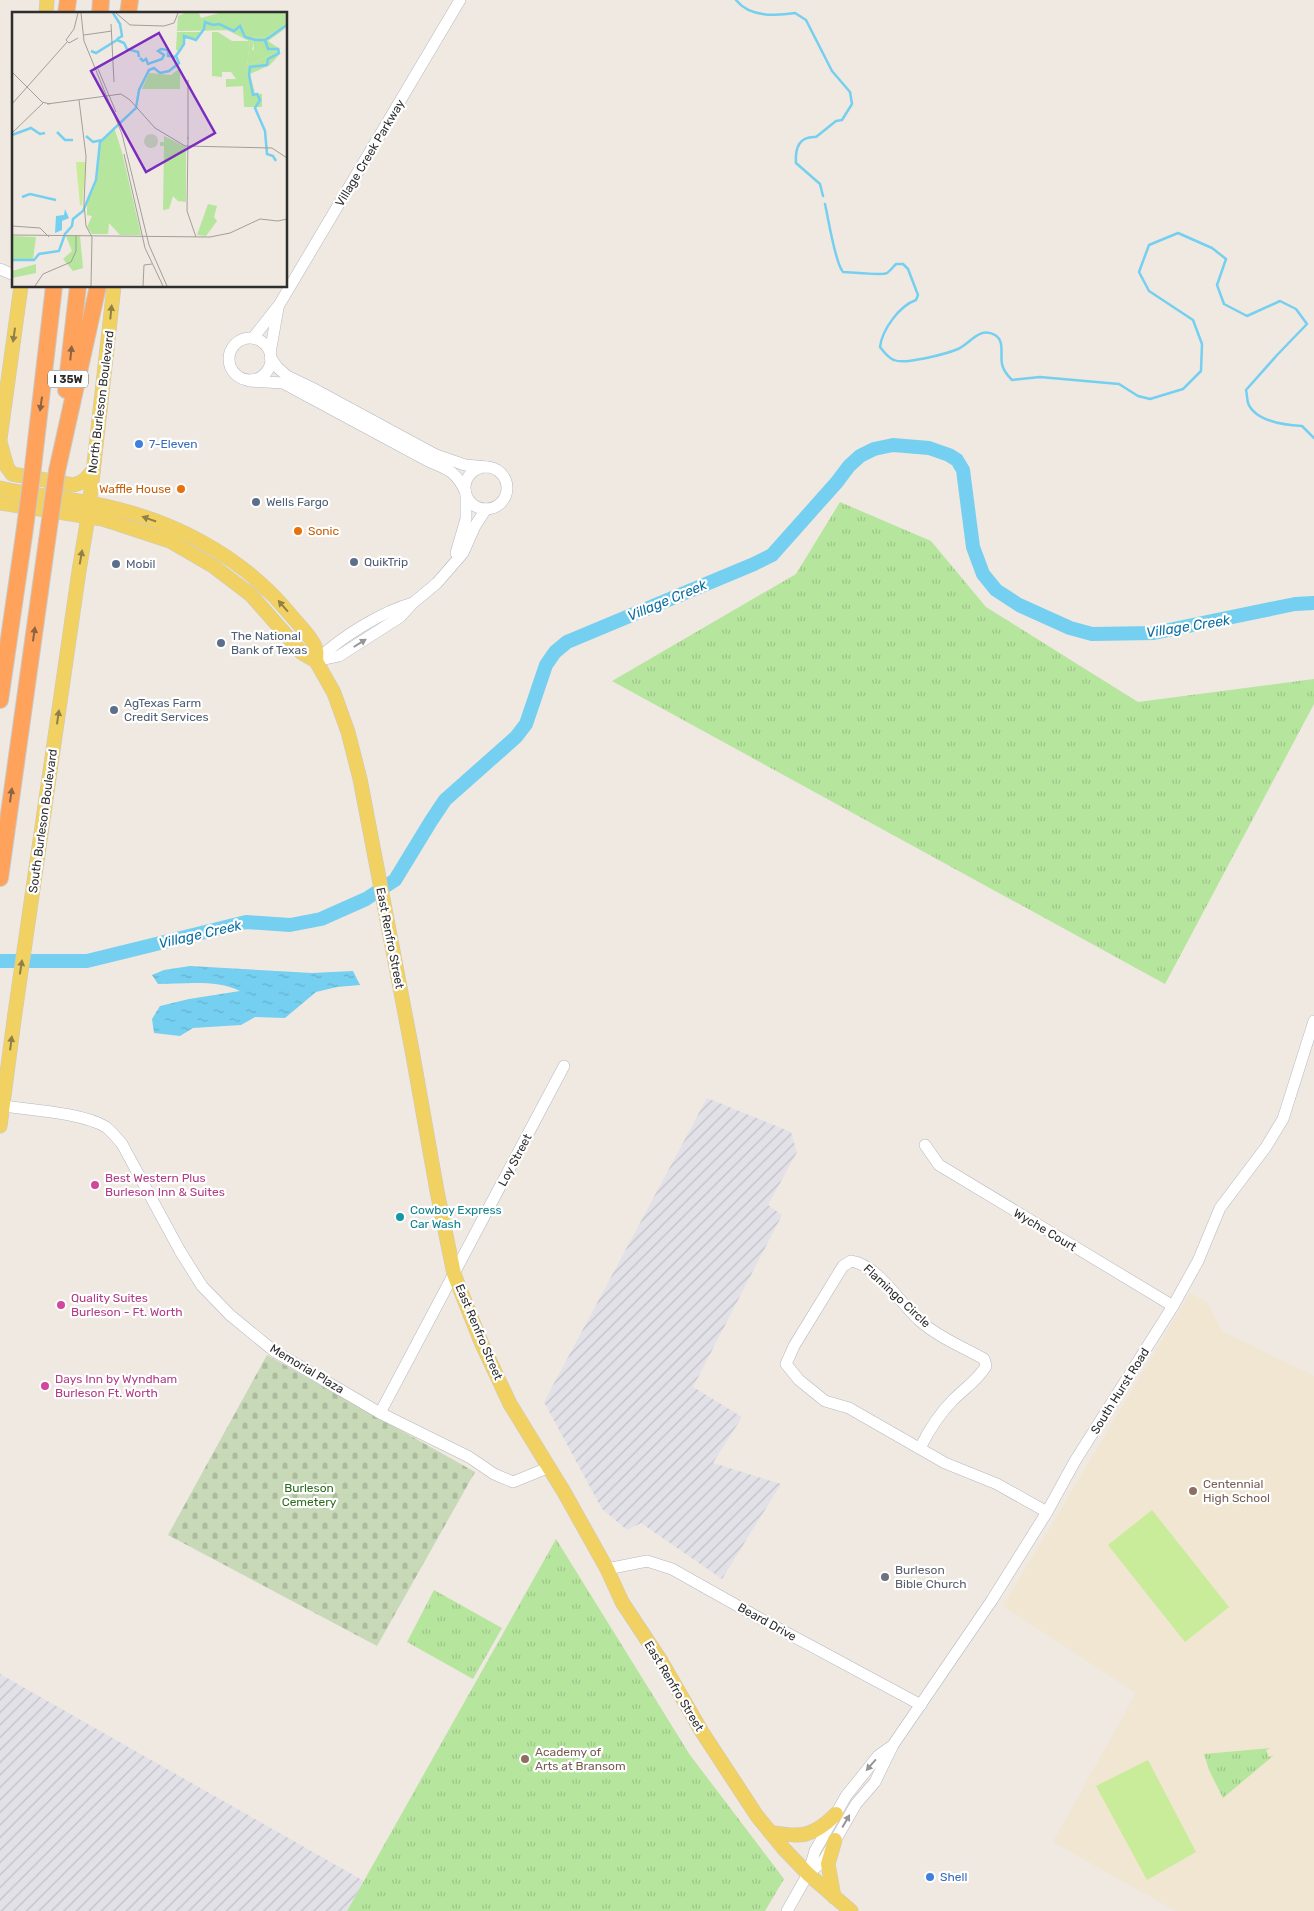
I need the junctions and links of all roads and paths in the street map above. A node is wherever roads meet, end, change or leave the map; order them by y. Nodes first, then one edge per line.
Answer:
1 (460, 0) edge
2 (0, 269) edge
3 (291, 272) edge
4 (12, 274) edge
5 (21, 288) edge
6 (54, 288) edge
7 (78, 288) edge
8 (98, 288) edge
9 (114, 288) edge
10 (285, 288) edge
11 (278, 305) junction
12 (253, 338) junction
13 (270, 355) junction
14 (249, 380) junction
15 (0, 440) edge
16 (487, 467) junction
17 (93, 470) junction
18 (57, 471) junction
19 (0, 488) edge
20 (466, 492) junction
21 (90, 502) junction
22 (0, 503) edge
23 (486, 509) junction
24 (88, 517) junction
25 (170, 540) junction
26 (235, 562) junction
27 (450, 568) junction
28 (316, 661) junction
29 (0, 700) edge
30 (0, 878) edge
31 (1314, 1021) edge
32 (564, 1066) dead end
33 (4, 1106) junction
34 (0, 1126) edge
35 (925, 1145) dead end
36 (454, 1274) junction
37 (1173, 1306) junction
38 (380, 1412) junction
39 (920, 1448) junction
40 (550, 1467) junction
41 (1047, 1512) junction
42 (607, 1569) junction
43 (921, 1705) junction
44 (893, 1745) junction
45 (836, 1814) junction
46 (770, 1832) junction
47 (835, 1840) junction
48 (808, 1874) junction
49 (834, 1897) junction
50 (787, 1911) edge
51 (851, 1911) edge

1 - 3 street, Village Creek Parkway
2 - 4 street
5 -> 15 main road
6 -> 29 highway, I 35W, bridge
18 -> 7 highway, I 35W
8 - 18 highway
17 -> 9 main road, North Burleson Boulevard
10 - 11 street, Village Creek Parkway
11 - 12 street, Village Creek Parkway
11 - 13 street, Village Creek Parkway
12 - 13 street
12 - 14 street, Village Creek Parkway
13 - 14 street, Village Creek Parkway
13 - 16 street
14 - 20 street
15 - 17 main road
16 - 20 street
16 - 23 street
17 - 21 main road, North Burleson Boulevard
30 -> 18 highway, I 35W, bridge
19 - 21 main road, East Renfro Street
20 - 23 street
20 - 27 street
21 - 24 main road, North Burleson Boulevard
26 -> 21 main road, East Renfro Street
22 - 24 main road, East Renfro Street
23 - 27 street
24 - 25 main road, East Renfro Street
33 -> 24 main road, South Burleson Boulevard
25 - 26 main road
25 - 28 main road, East Renfro Street
28 -> 26 main road, East Renfro Street
27 - 28 street
28 - 36 main road, East Renfro Street
31 - 37 street, South Hurst Road
32 - 36 street, Loy Street
33 - 34 main road, South Burleson Boulevard
33 - 38 street, Memorial Plaza
35 - 37 street, Wyche Court
36 - 38 street, Loy Street
36 - 40 main road, East Renfro Street
37 - 41 street, South Hurst Road
38 - 40 street, Memorial Plaza
39 - 39 street, Flamingo Circle
39 - 41 street, Flamingo Circle
40 - 42 main road, East Renfro Street
41 - 43 street, South Hurst Road
42 - 43 street, Beard Drive
42 - 46 main road, East Renfro Street
43 - 44 street, South Hurst Road
44 -> 45 street, South Hurst Road
47 -> 44 street, South Hurst Road
45 - 46 main road
45 - 48 street, South Hurst Road
46 - 48 main road, East Renfro Street
47 - 48 street, South Hurst Road
47 - 49 main road
48 - 49 main road, East Renfro Street
48 - 50 street, South Hurst Road
49 - 51 main road, East Renfro Street

